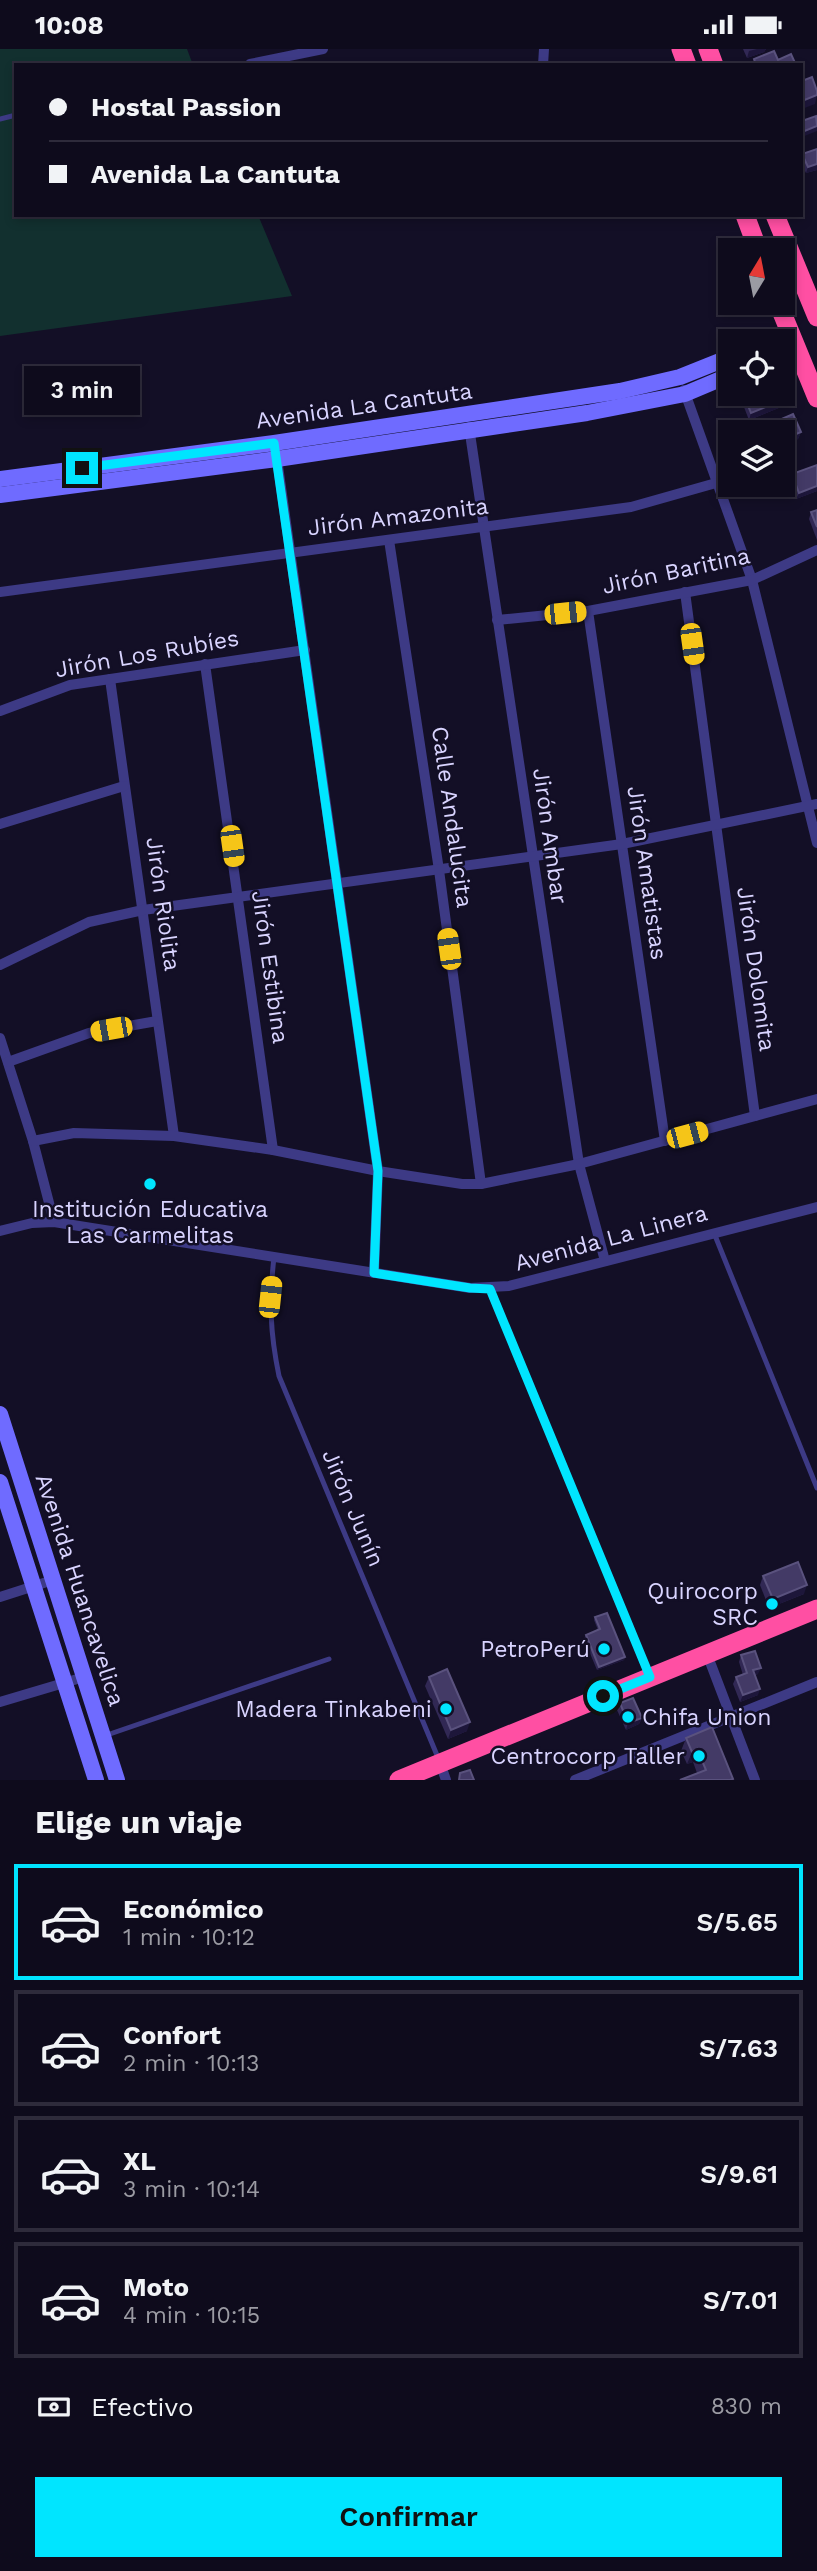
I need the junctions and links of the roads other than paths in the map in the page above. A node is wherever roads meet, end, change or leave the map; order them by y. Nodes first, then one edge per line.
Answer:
1 (323, 49) edge
2 (252, 63) edge
3 (746, 217) edge
4 (776, 217) edge
5 (754, 238) edge
6 (817, 317) edge
7 (795, 356) edge
8 (718, 362) edge
9 (680, 377) junction
10 (718, 380) edge
11 (685, 394) junction
12 (817, 398) edge
13 (468, 422) junction
14 (276, 451) junction
15 (0, 479) edge
16 (716, 483) junction
17 (0, 495) edge
18 (485, 527) junction
19 (389, 540) junction
20 (817, 550) edge
21 (290, 552) junction
22 (752, 580) junction
23 (0, 592) edge
24 (685, 592) junction
25 (588, 611) junction
26 (497, 620) junction
27 (305, 650) junction
28 (205, 664) junction
29 (110, 679) junction
30 (0, 711) edge
31 (124, 786) junction
32 (812, 805) edge
33 (0, 824) edge
34 (716, 826) junction
35 (817, 843) edge
36 (622, 844) junction
37 (532, 858) junction
38 (439, 870) junction
39 (337, 884) junction
40 (239, 898) junction
41 (143, 910) junction
42 (0, 965) edge
43 (157, 1021) junction
44 (0, 1038) edge
45 (8, 1062) junction
46 (817, 1099) edge
47 (755, 1116) junction
48 (174, 1136) junction
49 (33, 1141) junction
50 (665, 1141) junction
51 (273, 1150) junction
52 (579, 1164) junction
53 (378, 1171) junction
54 (481, 1184) junction
55 (817, 1207) edge
56 (54, 1223) junction
57 (0, 1231) edge
58 (714, 1233) junction
59 (274, 1257) junction
60 (605, 1261) junction
61 (374, 1273) junction
62 (490, 1289) junction
63 (0, 1414) edge
64 (817, 1487) edge
65 (24, 1489) junction
66 (1, 1490) edge
67 (53, 1580) junction
68 (35, 1585) junction
69 (0, 1597) edge
70 (817, 1609) edge
71 (707, 1654) junction
72 (329, 1659) dead end
73 (84, 1677) junction
74 (650, 1677) junction
75 (65, 1681) junction
76 (817, 1682) edge
77 (0, 1702) edge
78 (730, 1717) junction
79 (103, 1736) junction
80 (443, 1772) edge
81 (96, 1780) edge
82 (117, 1780) edge
83 (399, 1780) edge
84 (575, 1780) edge
85 (755, 1780) edge

1 - 2 street
3 - 5 highway
4 - 6 highway
7 - 12 highway
8 - 9 main road, Avenida La Cantuta
9 - 11 street
9 - 13 main road, Avenida La Cantuta
10 - 11 main road, Avenida La Cantuta
11 - 13 main road, Avenida La Cantuta
11 - 16 street
13 - 14 main road, Avenida La Cantuta
13 - 18 street, Jirón Ambar
14 - 15 main road, Avenida La Cantuta
14 - 17 main road, Avenida La Cantuta
14 - 21 street
16 - 18 street, Jirón Amazonita
16 - 22 street
18 - 19 street, Jirón Amazonita
18 - 26 street, Jirón Ambar
19 - 21 street, Jirón Amazonita
19 - 38 street, Calle Andalucita
20 - 22 street, Jirón Baritina
21 - 23 street, Jirón Amazonita
21 - 27 street
22 - 24 street, Jirón Baritina
22 - 32 street
24 - 25 street, Jirón Baritina
24 - 34 street, Jirón Dolomita
25 - 26 street, Jirón Baritina
25 - 36 street, Jirón Amatistas
26 - 37 street, Jirón Ambar
27 - 28 street, Jirón Los Rubíes
27 - 39 street
28 - 29 street, Jirón Los Rubíes
28 - 40 street, Jirón Estibina
29 - 30 street, Jirón Los Rubíes
29 - 31 street, Jirón Riolita
31 - 33 street
31 - 41 street, Jirón Riolita
32 - 34 street
32 - 35 street
34 - 36 street
34 - 47 street, Jirón Dolomita
36 - 37 street
36 - 50 street, Jirón Amatistas
37 - 38 street
37 - 52 street, Jirón Ambar
38 - 39 street
38 - 54 street, Calle Andalucita
39 - 40 street
39 - 53 street
40 - 41 street
40 - 51 street, Jirón Estibina
41 - 42 street
41 - 43 street, Jirón Riolita
43 - 45 street
43 - 48 street, Jirón Riolita
44 - 45 street
45 - 49 street
46 - 47 street
47 - 50 street
48 - 49 street
48 - 51 street
49 - 56 street
50 - 52 street
51 - 53 street
52 - 54 street
52 - 60 street, Jirón Ambar
53 - 54 street
53 - 61 street
55 - 58 street, Avenida La Linera
56 - 57 street, Avenida La Linera
56 - 59 street, Avenida La Linera
58 - 60 street, Avenida La Linera
58 - 64 lane
59 - 61 street, Avenida La Linera
59 - 80 lane, Jirón Junín
60 - 62 street, Avenida La Linera
61 - 62 street, Avenida La Linera
62 - 74 lane
63 - 65 main road, Avenida Huancavelica
65 - 66 street
65 - 67 main road, Avenida Huancavelica
66 - 68 main road, Avenida Huancavelica
67 - 68 street
67 - 73 main road, Avenida Huancavelica
68 - 69 street
68 - 75 main road, Avenida Huancavelica
70 - 71 highway
71 - 74 highway
71 - 78 street
72 - 79 lane
73 - 75 street
73 - 79 main road, Avenida Huancavelica
74 - 80 highway
75 - 77 street
75 - 81 main road, Avenida Huancavelica
76 - 78 street
78 - 84 street
78 - 85 street
79 - 82 main road, Avenida Huancavelica
80 - 83 highway

